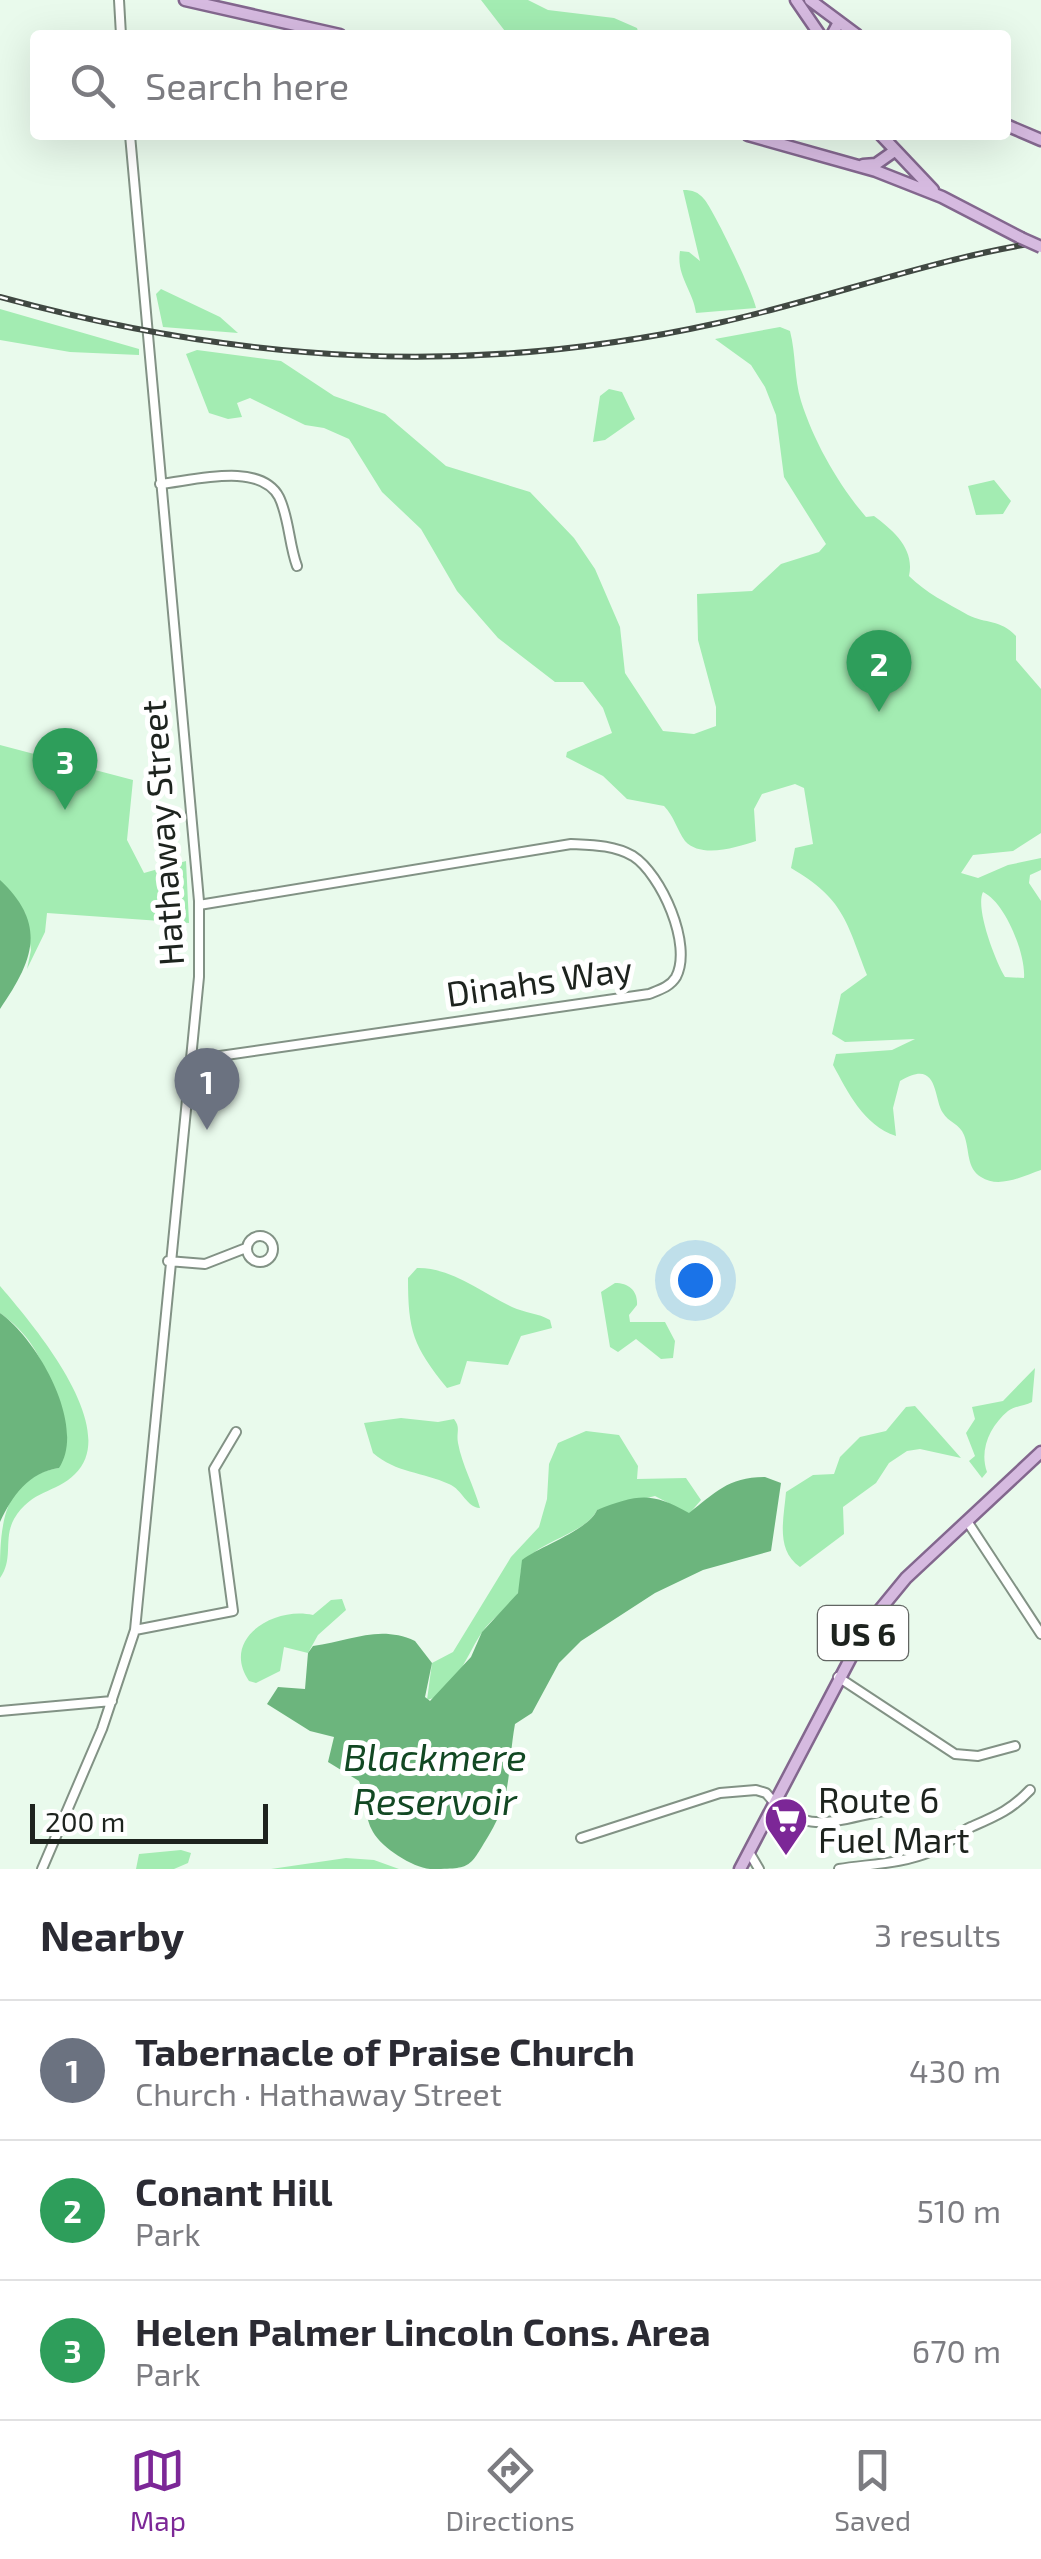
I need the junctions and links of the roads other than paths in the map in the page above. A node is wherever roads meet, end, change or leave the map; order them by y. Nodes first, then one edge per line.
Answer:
1 (119, 0) edge
2 (185, 0) edge
3 (796, 0) edge
4 (810, 0) edge
5 (842, 28) edge
6 (122, 30) edge
7 (318, 30) edge
8 (817, 30) edge
9 (1011, 126) edge
10 (130, 140) edge
11 (766, 140) edge
12 (885, 140) edge
13 (1041, 140) edge
14 (897, 156) junction
15 (860, 166) junction
16 (876, 171) junction
17 (942, 197) junction
18 (1041, 247) edge
19 (160, 484) junction
20 (297, 566) dead end
21 (199, 905) junction
22 (192, 1060) junction
23 (246, 1248) dead end
24 (168, 1261) junction
25 (236, 1432) dead end
26 (1041, 1452) edge
27 (967, 1521) junction
28 (134, 1630) junction
29 (1041, 1634) edge
30 (838, 1678) junction
31 (112, 1701) junction
32 (0, 1711) edge
33 (1015, 1746) dead end
34 (1030, 1790) dead end
35 (774, 1804) junction
36 (889, 1810) dead end
37 (580, 1838) dead end
38 (749, 1852) junction
39 (42, 1869) edge
40 (740, 1869) edge
41 (759, 1869) edge
42 (839, 1869) edge

1 - 6 street
2 - 7 main road
3 - 8 main road
4 - 5 main road
9 - 13 main road
10 - 19 street, Hathaway Street
11 - 15 main road
12 - 14 main road
14 - 15 main road
14 - 16 main road
14 - 17 main road
15 - 16 main road
16 - 17 main road
17 - 18 main road, bridge
19 - 20 street
19 - 21 street, Hathaway Street
21 - 22 street, Hathaway Street
21 - 22 street, Dinahs Way
22 - 24 street, Hathaway Street
23 - 24 street
24 - 28 street, Hathaway Street
25 - 28 street
26 - 27 main road, US 6
27 - 29 street
27 - 30 main road, US 6
28 - 31 street, Hathaway Street
30 - 33 street
30 - 35 main road, US 6
31 - 32 street
31 - 39 street, Hathaway Street
34 - 42 street
35 - 36 street
35 - 37 street
35 - 38 main road, US 6
38 - 40 main road, US 6
38 - 41 street

